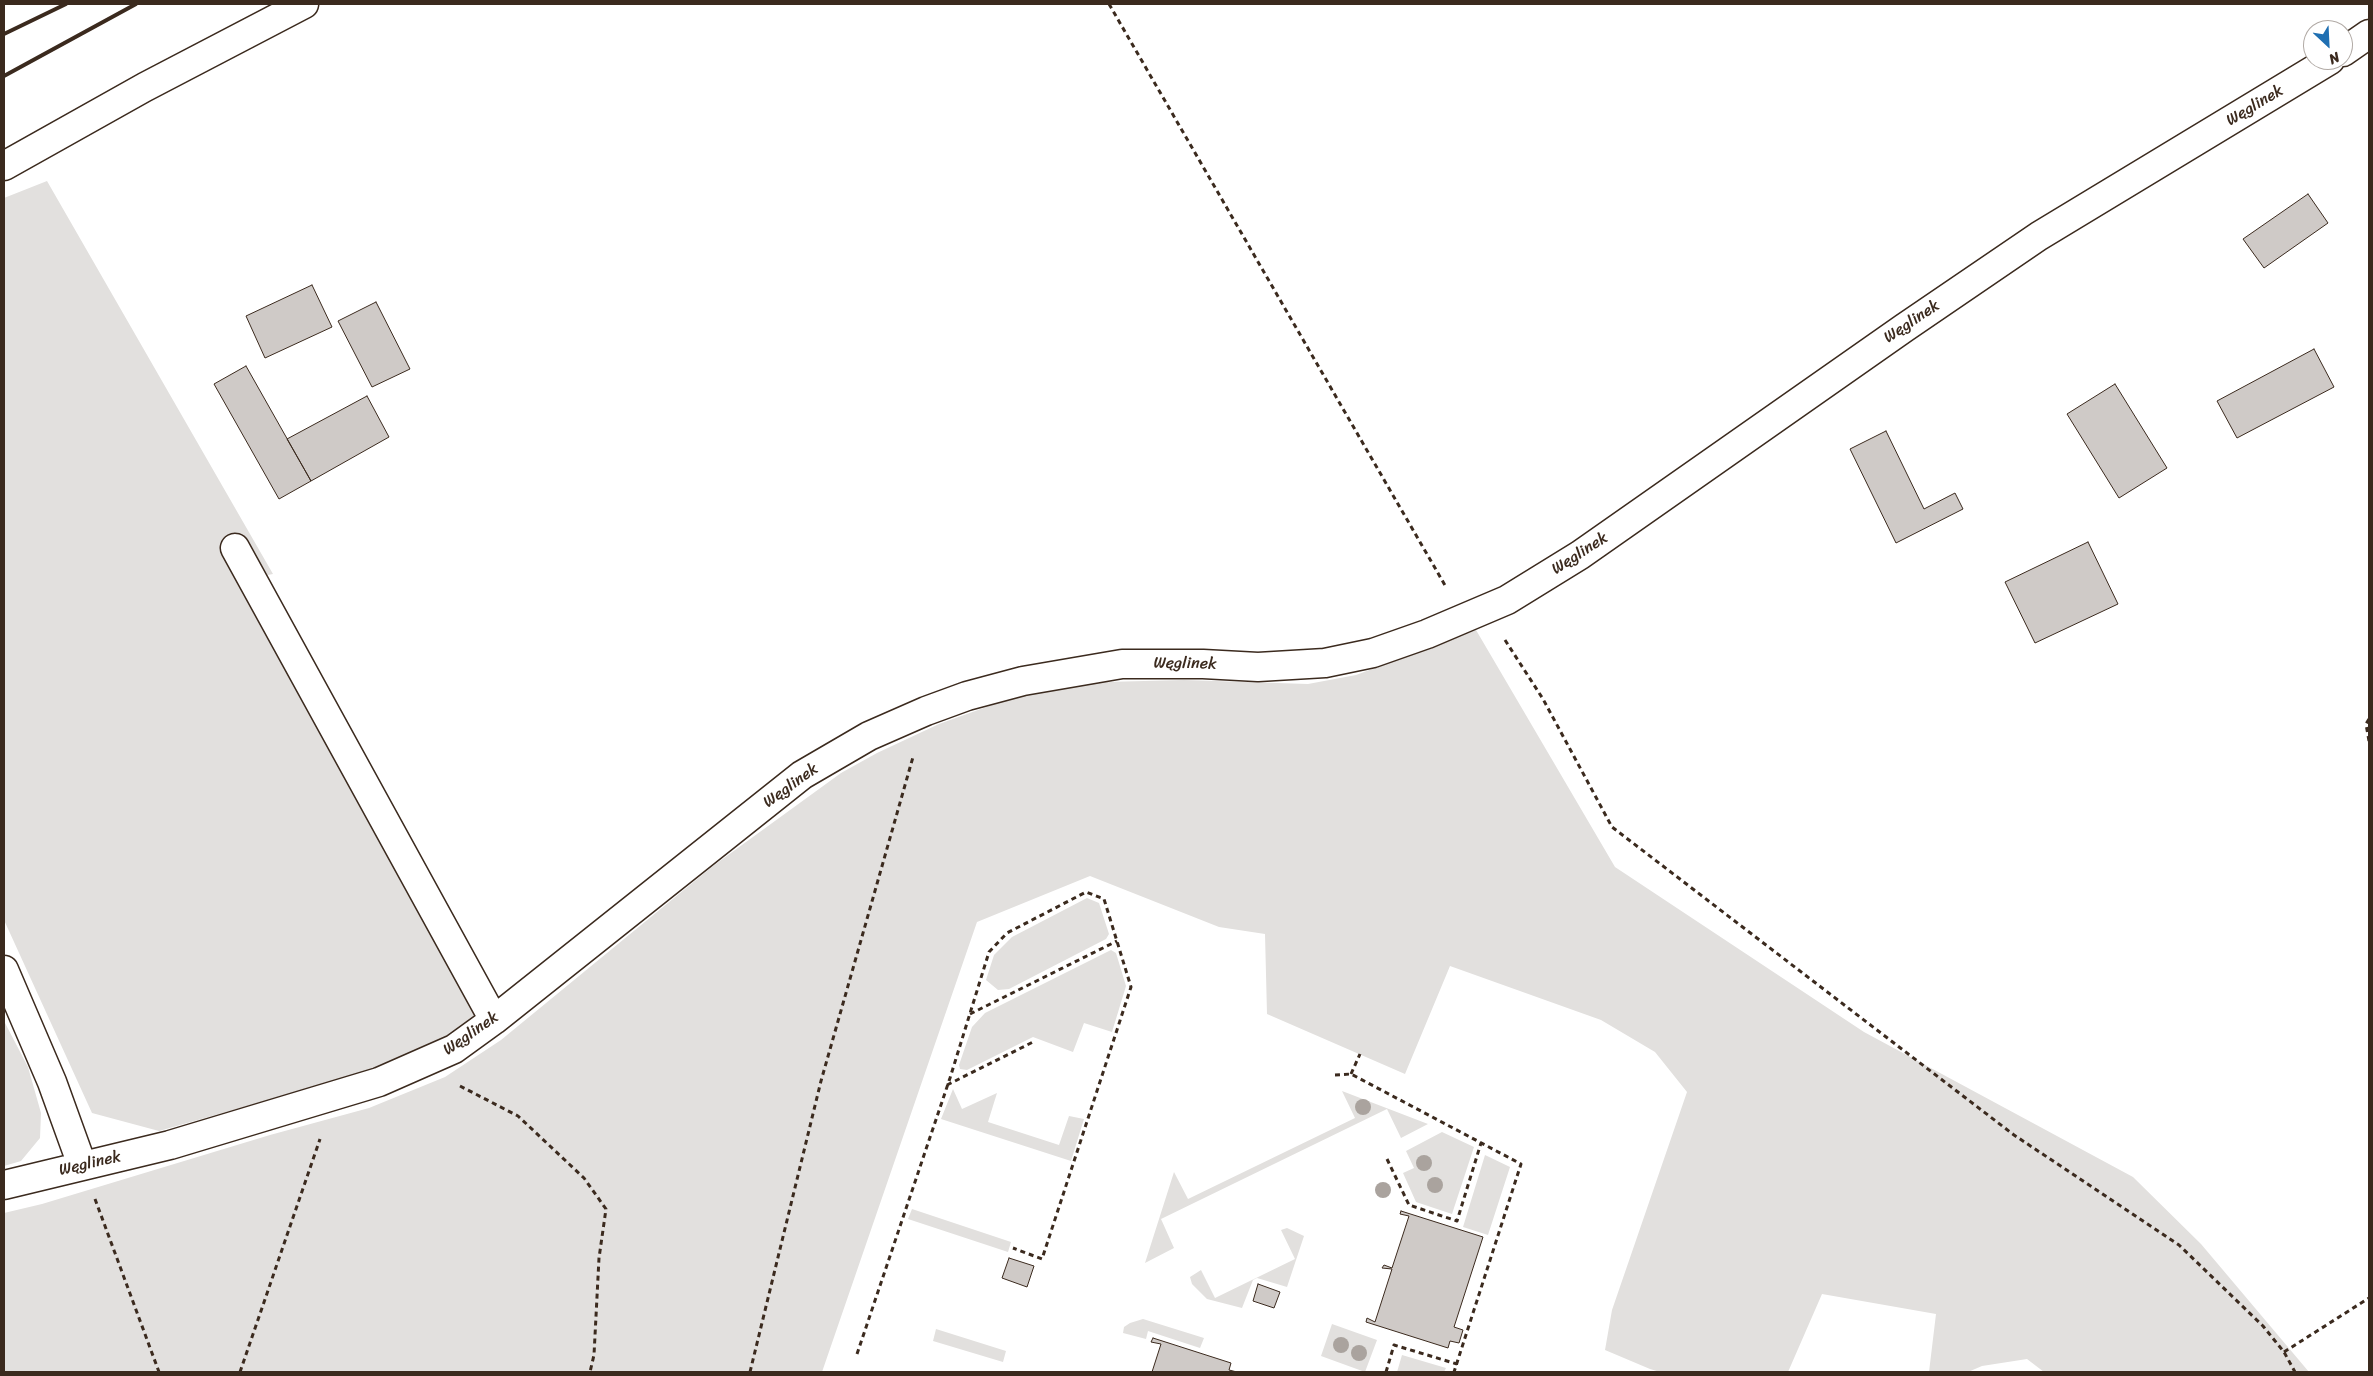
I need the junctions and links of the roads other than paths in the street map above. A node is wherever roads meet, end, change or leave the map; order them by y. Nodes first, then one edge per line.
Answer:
1 (304, 4) edge
2 (2369, 34) edge
3 (2353, 45) edge
4 (2313, 70) edge
5 (4, 166) edge
6 (235, 548) dead end
7 (4, 970) edge
8 (494, 1020) junction
9 (82, 1165) junction
10 (4, 1185) edge

1 - 5 street
2 - 3 street
4 - 8 street, Węglinek
6 - 8 street
7 - 9 street
8 - 9 street, Węglinek
9 - 10 street, Węglinek

